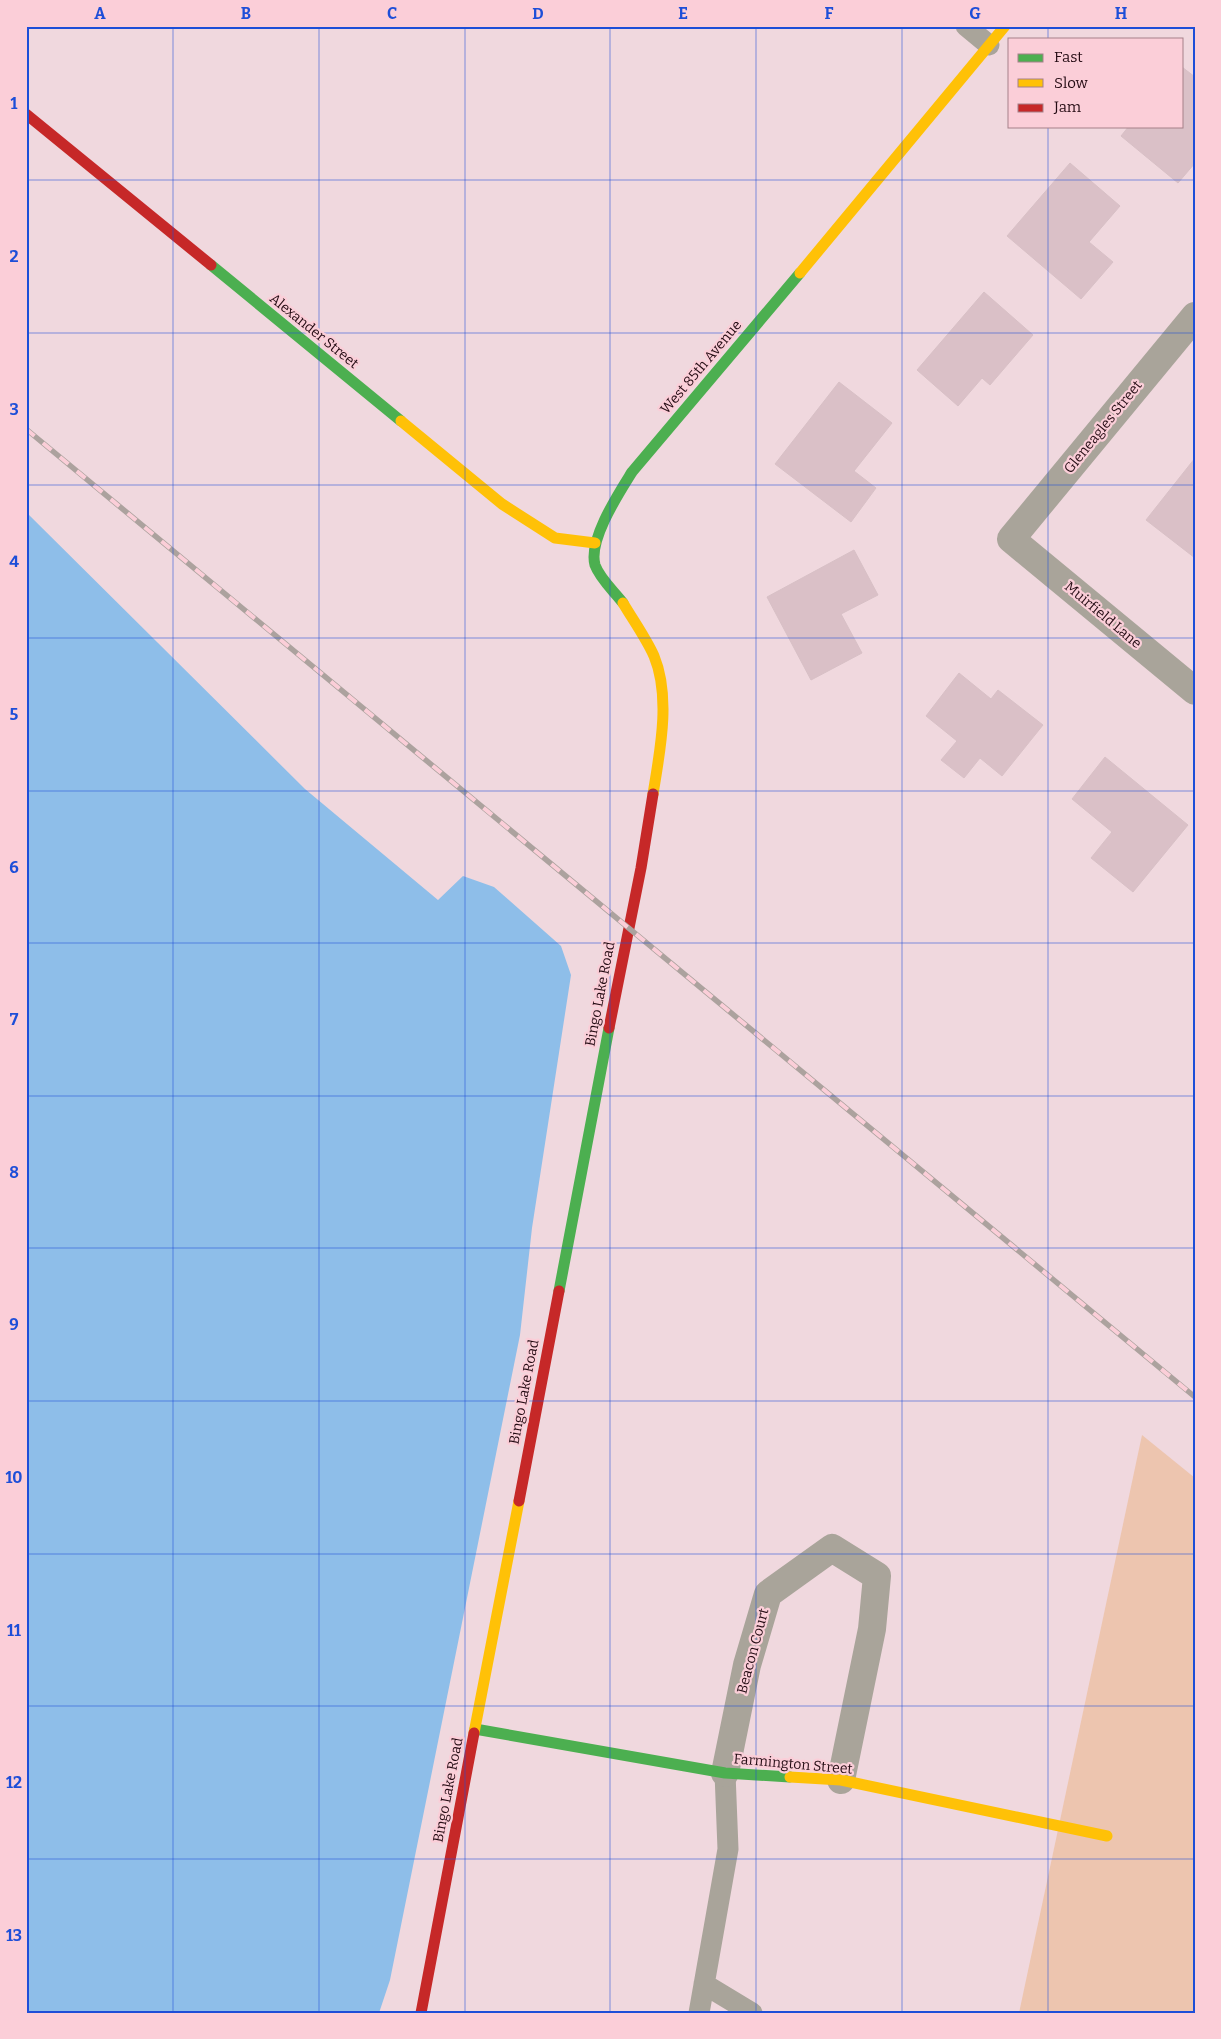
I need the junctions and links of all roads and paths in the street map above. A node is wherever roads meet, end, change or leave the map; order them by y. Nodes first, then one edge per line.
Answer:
1 (966, 26) edge
2 (1005, 26) edge
3 (989, 45) junction
4 (26, 114) edge
5 (1195, 316) edge
6 (1011, 539) joint
7 (595, 542) junction
8 (1195, 691) edge
9 (657, 776) joint
10 (474, 1729) junction
11 (725, 1773) junction
12 (841, 1780) junction
13 (1107, 1836) dead end
14 (704, 1984) junction
15 (421, 2013) edge
16 (699, 2013) edge
17 (752, 2013) edge

1 - 3 lane
2 - 3 street, West 85th Avenue
3 - 7 street, West 85th Avenue
4 - 7 street, Alexander Street
5 - 6 street, Gleneagles Street
6 - 8 street, Muirfield Lane
7 - 9 street, West 85th Avenue
9 - 10 street, Bingo Lake Road
10 - 11 street, Farmington Street
10 - 15 street, Bingo Lake Road
11 - 12 street, Farmington Street
11 - 12 street, Beacon Court
11 - 14 lane, Beacon Court
12 - 13 street, Farmington Street
14 - 16 lane, Beacon Court
14 - 17 lane

